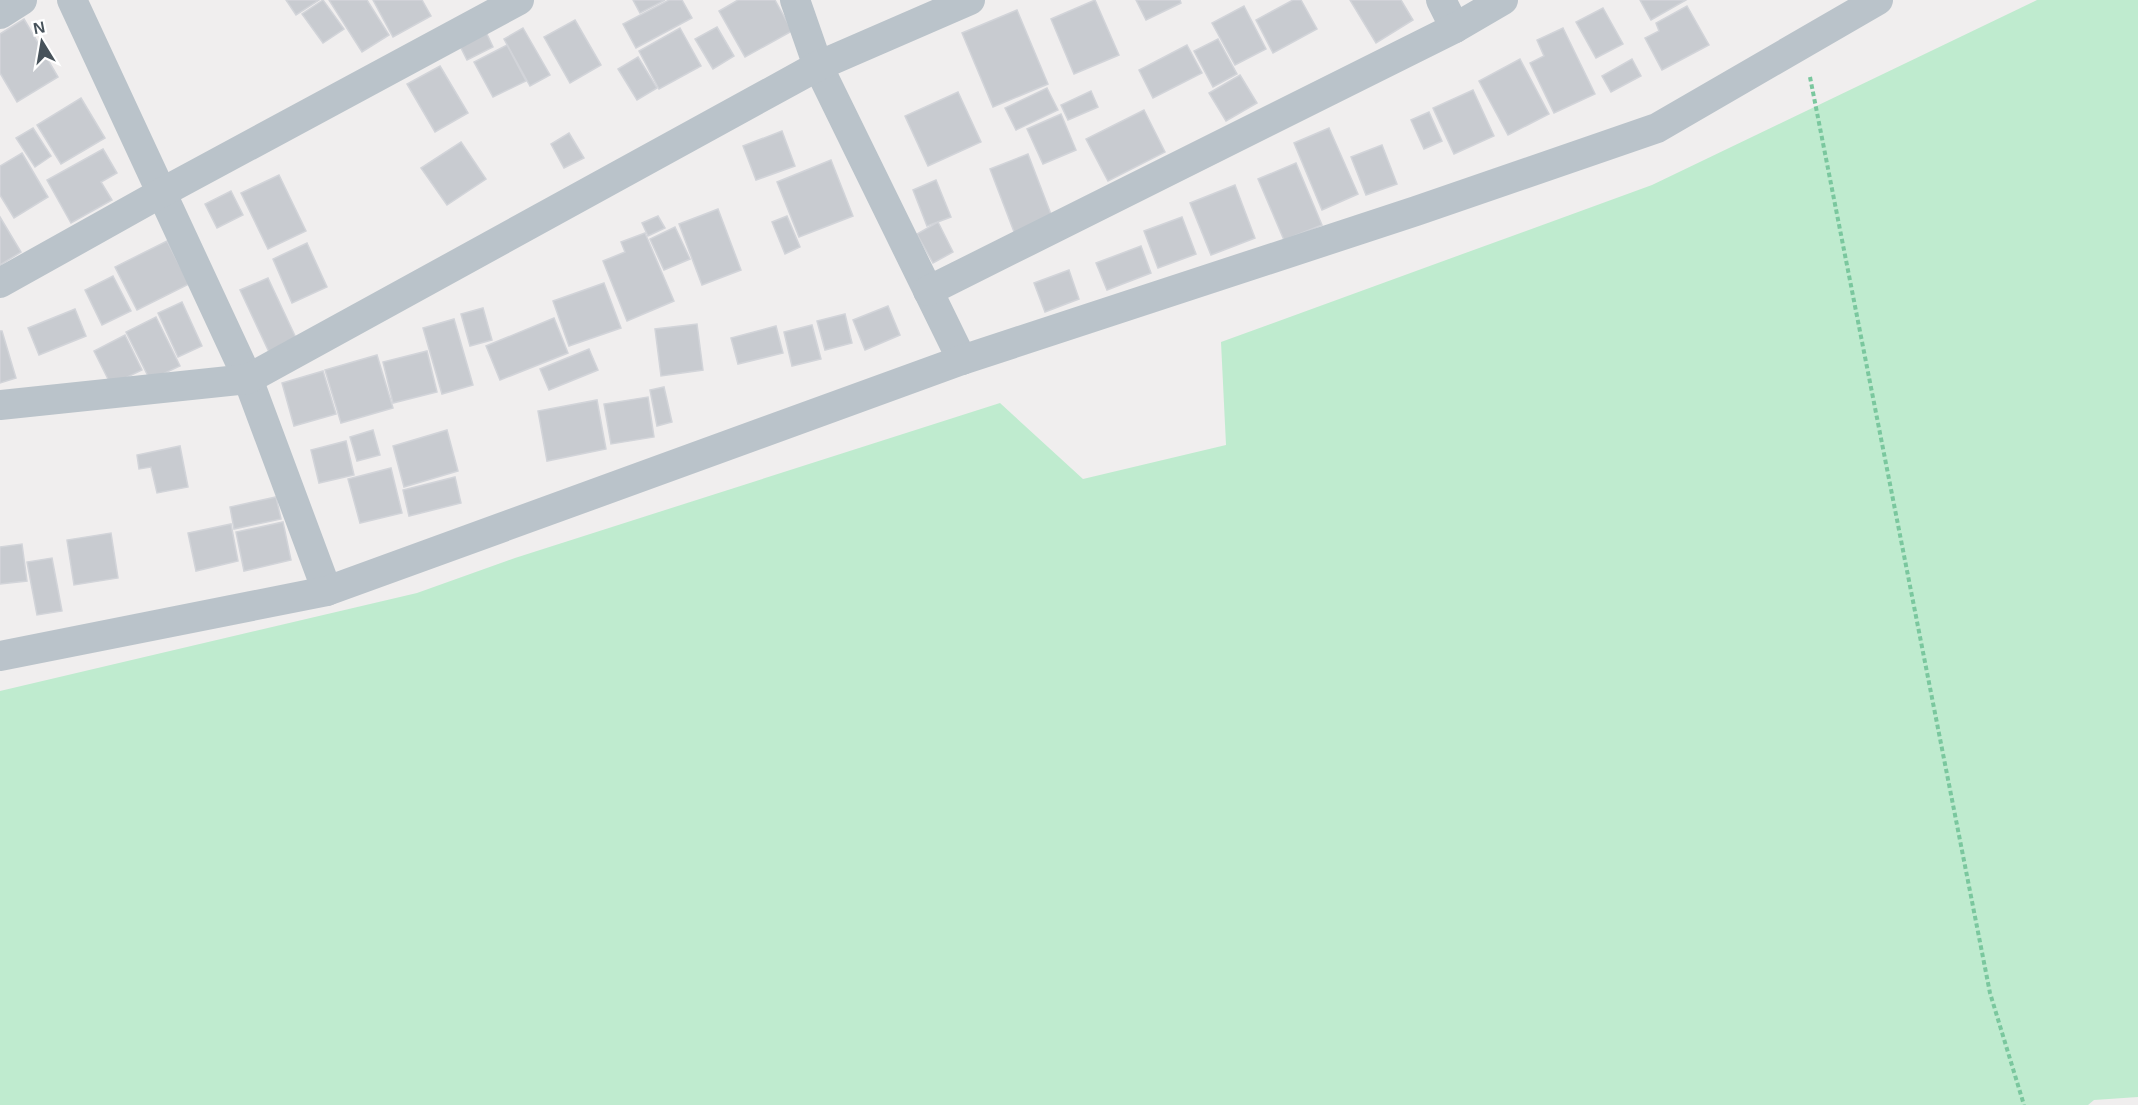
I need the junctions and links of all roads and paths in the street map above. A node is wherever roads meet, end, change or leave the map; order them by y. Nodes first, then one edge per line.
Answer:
1 (22, 0) edge
2 (72, 0) edge
3 (519, 0) edge
4 (795, 0) edge
5 (970, 0) edge
6 (1441, 0) edge
7 (1503, 0) edge
8 (1878, 0) edge
9 (0, 14) edge
10 (1455, 28) junction
11 (818, 66) junction
12 (1810, 76) dead end
13 (160, 193) junction
14 (0, 283) edge
15 (928, 291) junction
16 (962, 360) junction
17 (248, 379) junction
18 (0, 405) edge
19 (327, 591) junction
20 (0, 656) edge
21 (2024, 1105) edge

1 - 9 street
2 - 13 street
3 - 13 street
4 - 11 street
5 - 11 street
6 - 10 street
7 - 10 street
8 - 16 street
10 - 15 street
11 - 15 street
11 - 17 street
12 - 21 path
13 - 14 street
13 - 17 street
15 - 16 street
16 - 19 street
17 - 18 street
17 - 19 street
19 - 20 street

